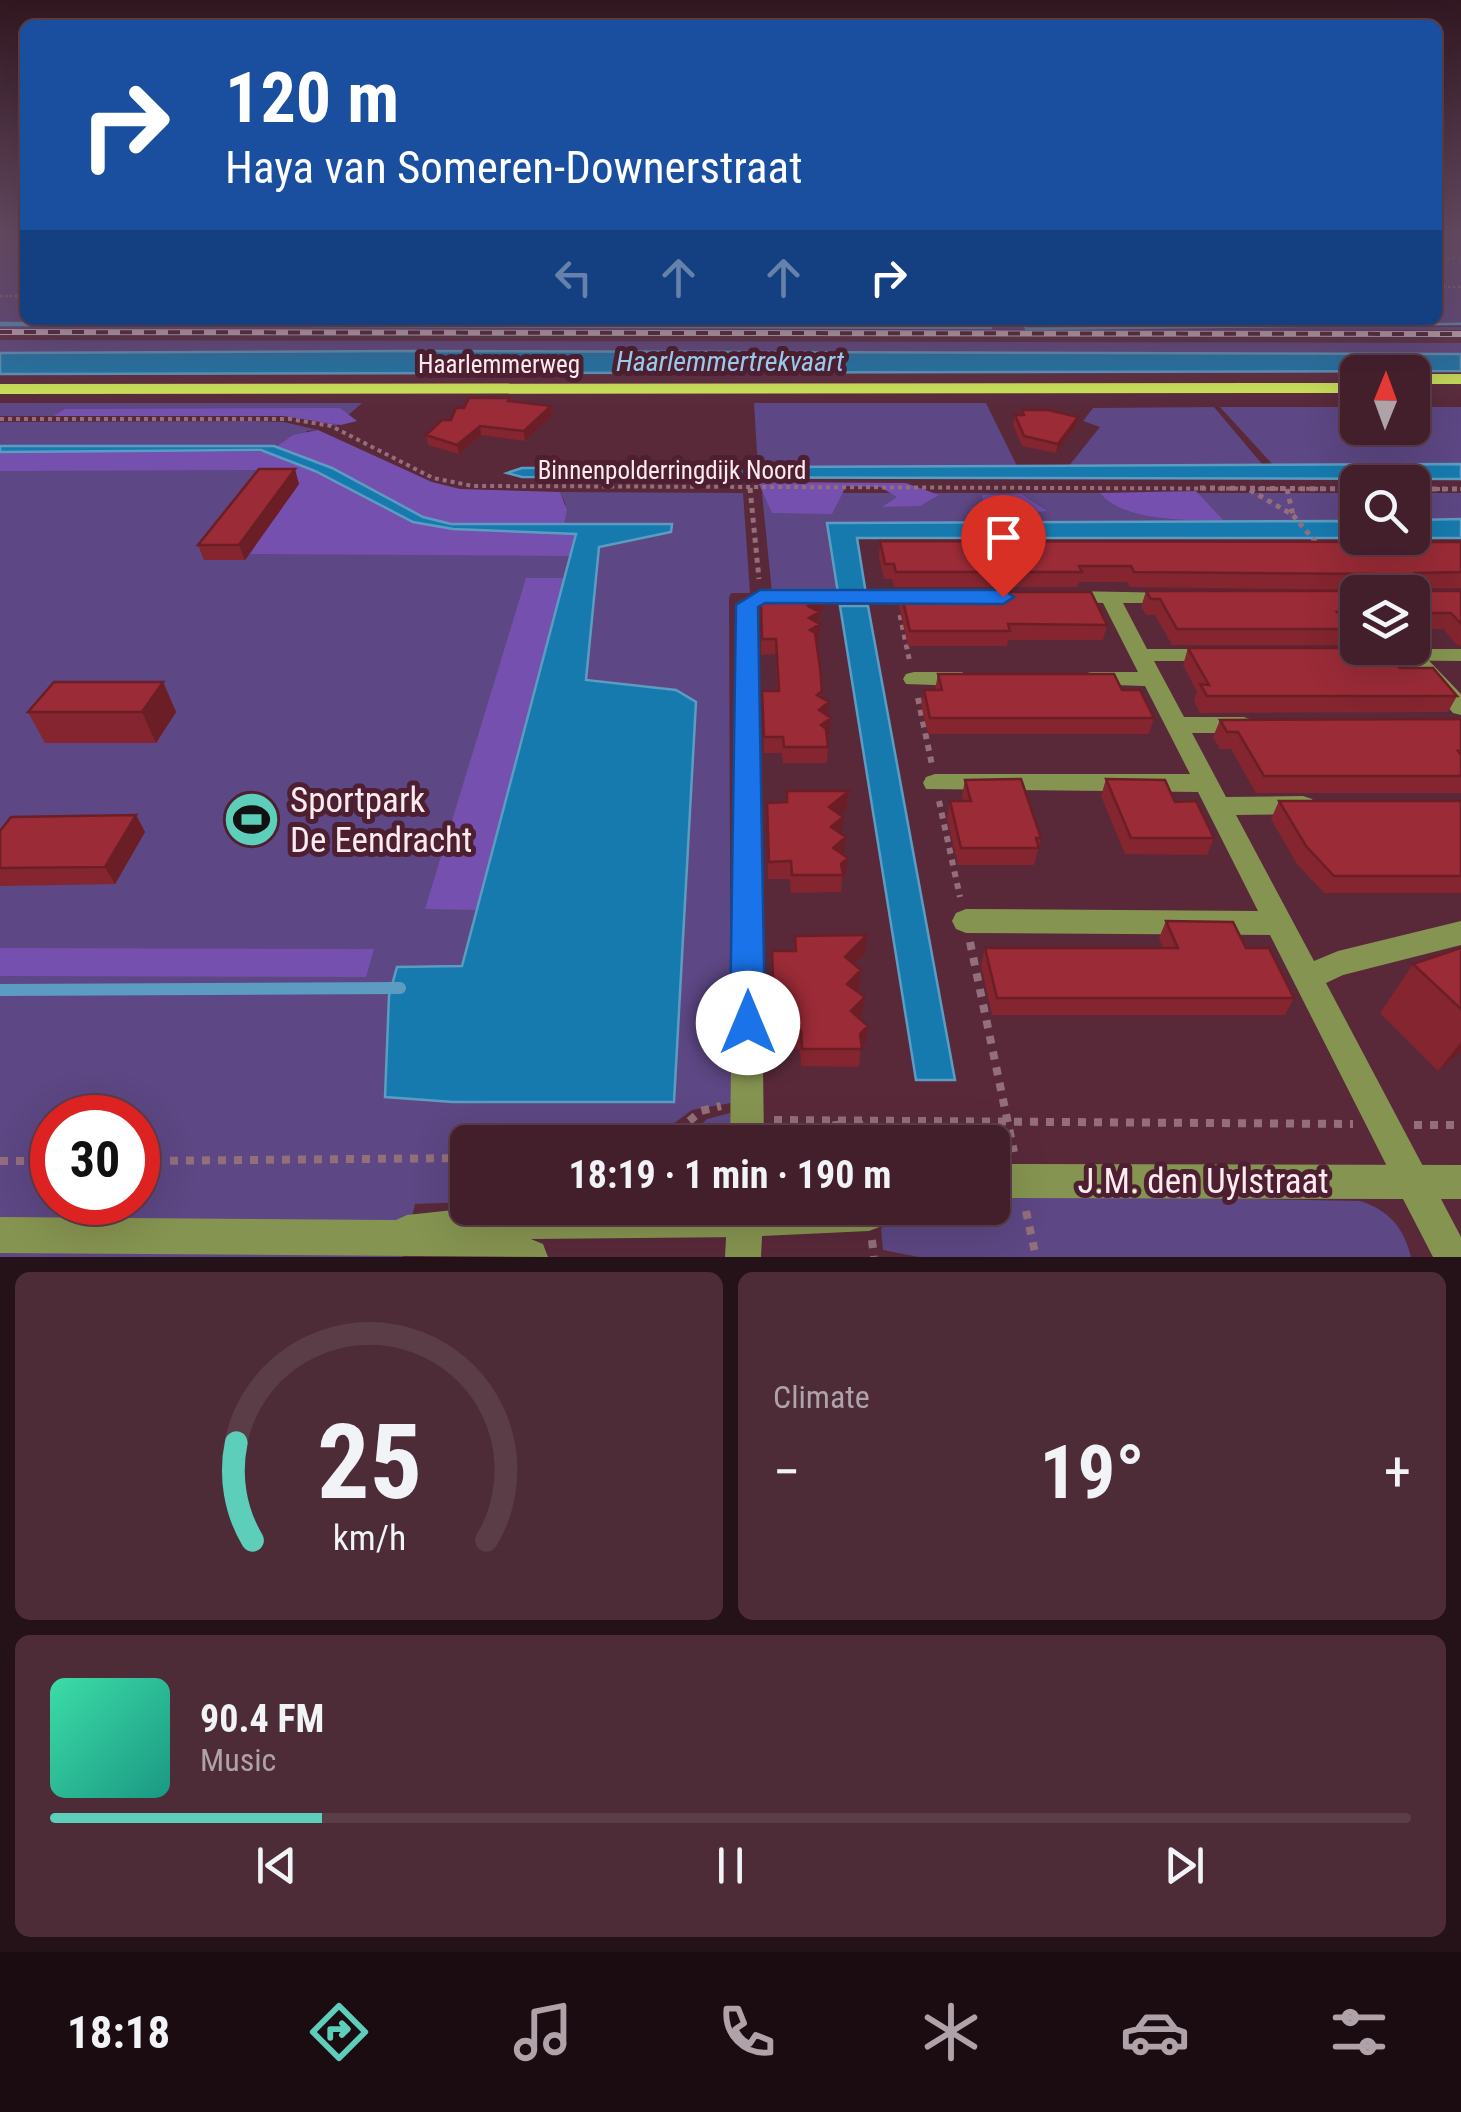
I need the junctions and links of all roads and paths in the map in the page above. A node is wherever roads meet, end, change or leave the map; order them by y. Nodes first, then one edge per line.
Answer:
1 (1340, 379) edge
2 (1430, 379) edge
3 (1461, 379) edge
4 (0, 380) edge
5 (1340, 388) edge
6 (1430, 388) edge
7 (1461, 388) edge
8 (0, 389) edge
9 (0, 419) edge
10 (750, 488) junction
11 (1430, 488) edge
12 (1461, 488) edge
13 (1249, 489) junction
14 (1287, 489) junction
15 (1340, 489) edge
16 (1293, 515) junction
17 (1323, 550) edge
18 (760, 597) junction
19 (954, 597) edge
20 (1052, 597) edge
21 (1110, 597) junction
22 (1186, 597) edge
23 (1430, 654) edge
24 (1237, 655) edge
25 (1334, 655) edge
26 (1340, 655) edge
27 (1461, 655) edge
28 (1415, 665) edge
29 (1146, 667) junction
30 (914, 679) dead end
31 (994, 679) edge
32 (1073, 679) edge
33 (1458, 719) edge
34 (1177, 725) junction
35 (1275, 725) edge
36 (935, 782) dead end
37 (1213, 794) junction
38 (1331, 805) edge
39 (966, 921) dead end
40 (1280, 923) junction
41 (1461, 933) edge
42 (1309, 978) junction
43 (748, 1120) edge
44 (836, 1121) junction
45 (859, 1121) junction
46 (685, 1125) edge
47 (836, 1125) edge
48 (860, 1125) edge
49 (1382, 1125) junction
50 (1461, 1125) edge
51 (450, 1158) edge
52 (0, 1161) edge
53 (30, 1161) edge
54 (160, 1161) edge
55 (1010, 1181) edge
56 (1412, 1182) junction
57 (1461, 1182) edge
58 (504, 1225) edge
59 (744, 1225) edge
60 (0, 1235) edge
61 (385, 1236) junction
62 (530, 1257) edge
63 (743, 1257) edge
64 (1452, 1257) edge

1 - 4 main road, Haarlemmerweg
2 - 3 main road
5 - 8 main road, Haarlemmerweg
6 - 7 main road
9 - 10 path, Binnenpolderringdijk Noord
10 - 13 path, Binnenpolderringdijk Noord
10 - 18 path
11 - 12 path
13 - 14 path, Binnenpolderringdijk Noord
13 - 16 path
14 - 15 path, Binnenpolderringdijk Noord
14 - 16 path
16 - 17 path
18 - 19 street
18 - 43 street
20 - 21 street
21 - 22 street
21 - 29 street
23 - 27 street
24 - 29 street
25 - 26 street
28 - 33 street
29 - 32 street
29 - 34 street
30 - 31 street
34 - 35 street
34 - 37 street
36 - 37 street
37 - 38 street
37 - 40 street
39 - 40 street
40 - 42 street
41 - 42 street
42 - 49 street
43 - 44 path
43 - 46 path
44 - 45 path
44 - 47 path
45 - 48 path
45 - 49 path
49 - 50 path
49 - 56 street
51 - 54 path
52 - 53 path
55 - 56 street, J.M. den Uylstraat
56 - 57 street, J.M. den Uylstraat
56 - 64 street
58 - 61 street
59 - 63 street
60 - 61 street
61 - 62 street

